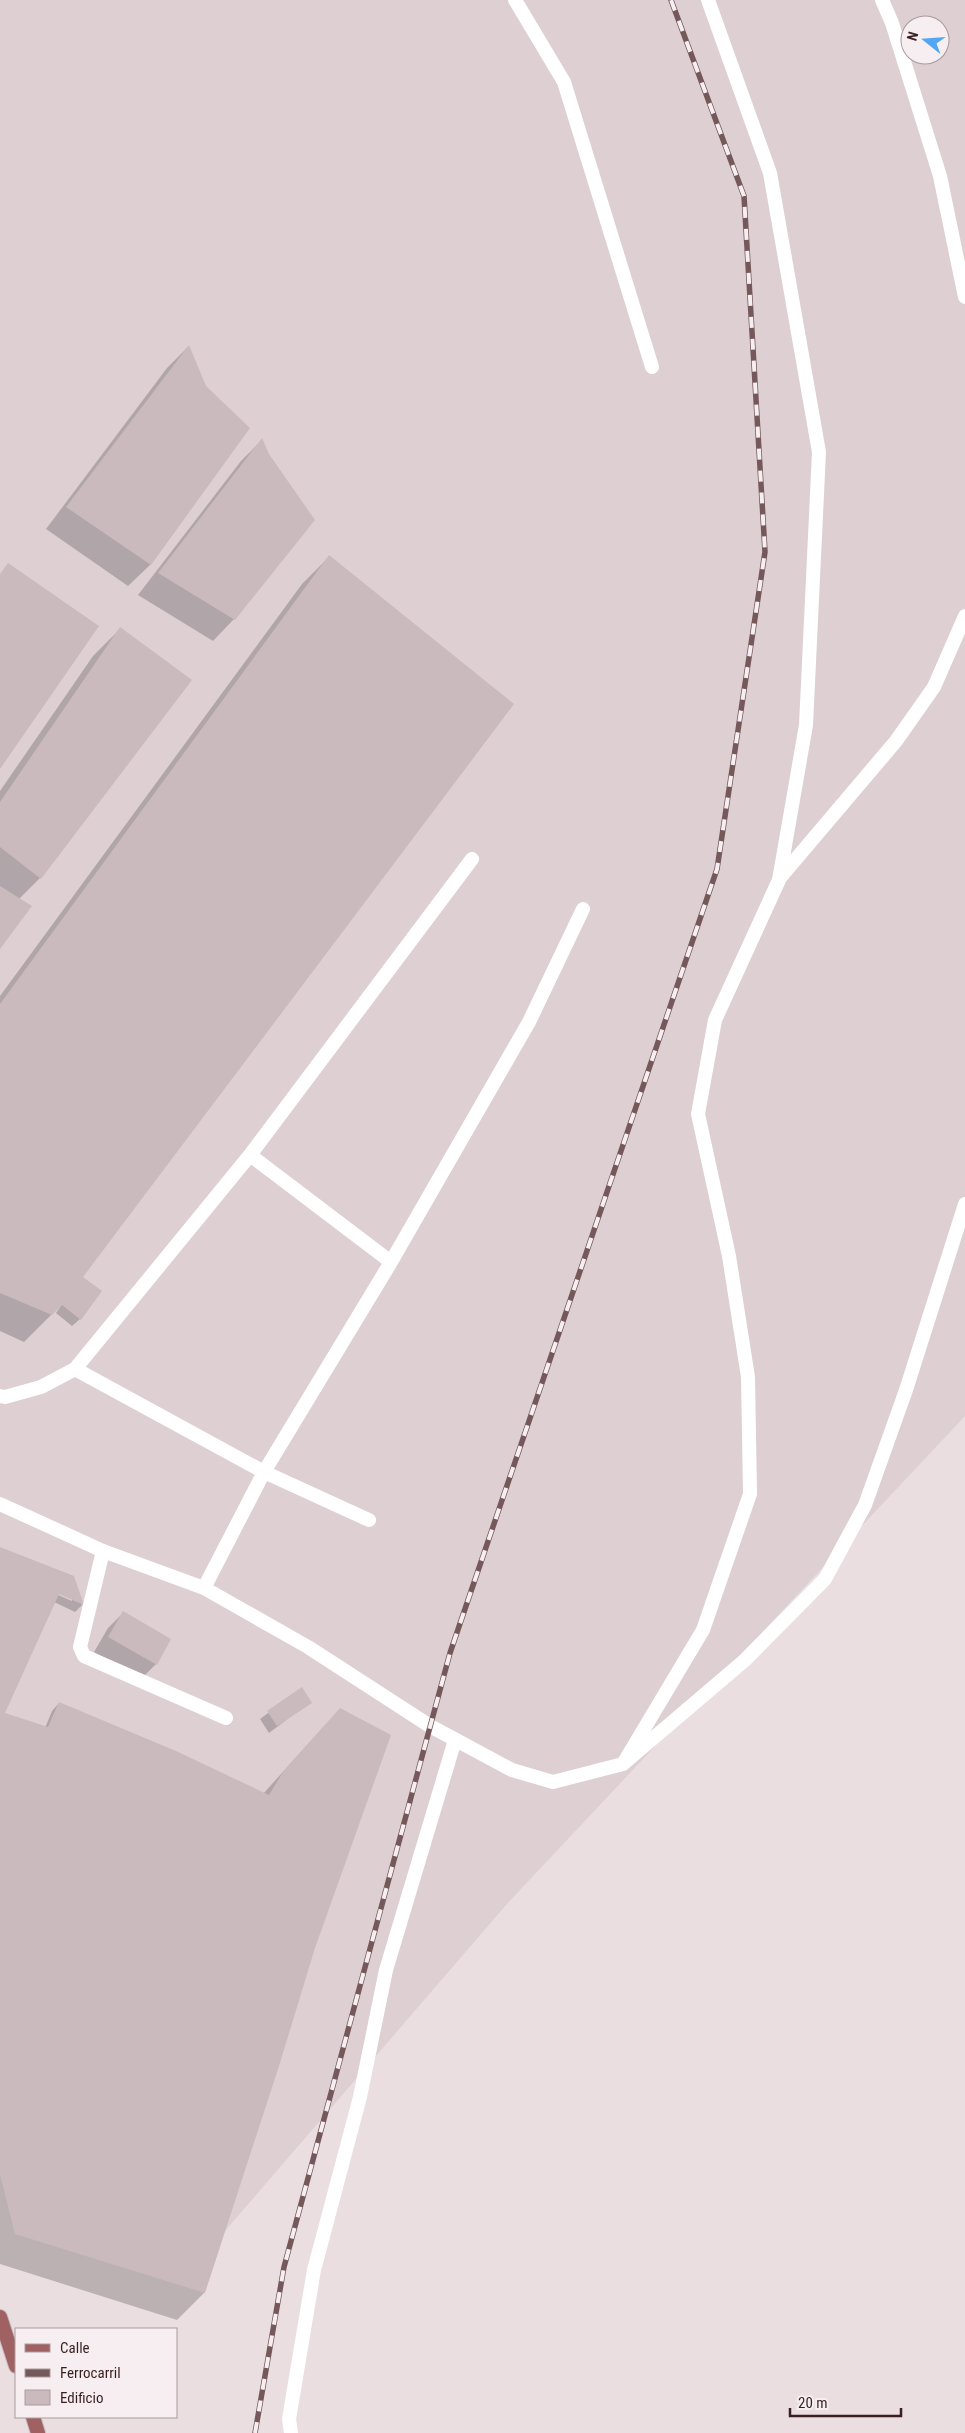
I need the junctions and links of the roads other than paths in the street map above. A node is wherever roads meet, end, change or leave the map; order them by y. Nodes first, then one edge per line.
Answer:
1 (514, 0) edge
2 (708, 0) edge
3 (882, 0) edge
4 (965, 297) edge
5 (652, 367) dead end
6 (965, 616) edge
7 (472, 859) dead end
8 (779, 880) junction
9 (583, 909) dead end
10 (250, 1155) junction
11 (965, 1204) edge
12 (391, 1262) junction
13 (75, 1369) junction
14 (0, 1396) edge
15 (264, 1472) junction
16 (0, 1504) edge
17 (369, 1520) dead end
18 (104, 1551) junction
19 (204, 1588) junction
20 (226, 1718) dead end
21 (455, 1740) junction
22 (623, 1764) junction
23 (0, 2317) edge
24 (15, 2363) edge
25 (33, 2418) edge
26 (38, 2433) edge
27 (291, 2433) edge

1 - 5 street
2 - 8 street
3 - 4 street
6 - 8 street
7 - 10 street
8 - 22 street
9 - 12 street
10 - 12 street
10 - 13 street
11 - 22 street
12 - 15 street
13 - 14 street
13 - 15 street
15 - 17 street
15 - 19 street
16 - 18 street
18 - 19 street
18 - 20 street
19 - 21 street
21 - 22 street
21 - 27 street
23 - 24 main road
25 - 26 main road

